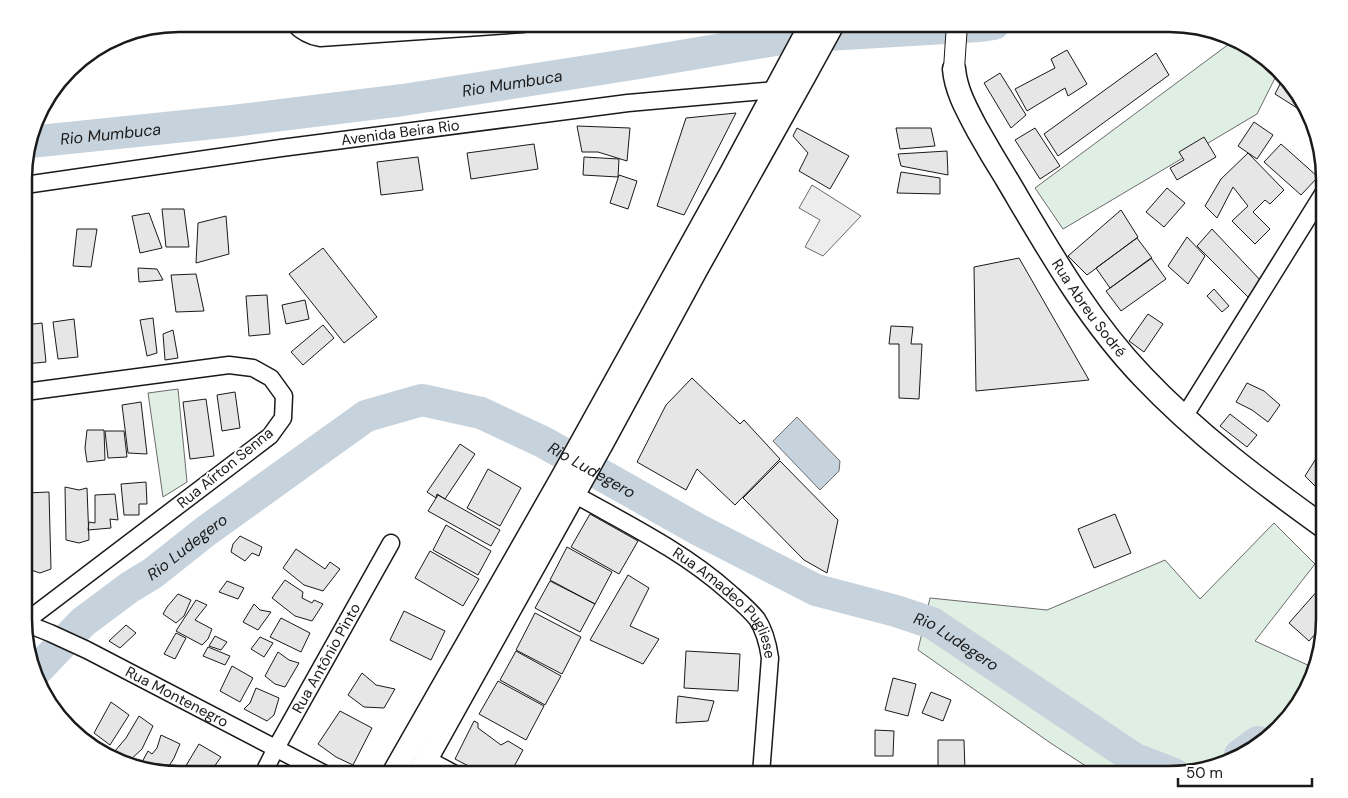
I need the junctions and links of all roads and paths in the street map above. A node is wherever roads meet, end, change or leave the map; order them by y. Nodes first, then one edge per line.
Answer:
1 (808, 32) edge
2 (826, 32) edge
3 (956, 32) edge
4 (305, 33) edge
5 (395, 33) edge
6 (954, 70) joint
7 (796, 71) junction
8 (776, 90) junction
9 (32, 184) edge
10 (1315, 206) edge
11 (32, 391) edge
12 (1184, 417) junction
13 (596, 435) junction
14 (572, 485) junction
15 (1315, 521) edge
16 (391, 543) dead end
17 (32, 617) edge
18 (33, 625) edge
19 (276, 748) junction
20 (762, 765) edge
21 (267, 766) edge
22 (310, 766) edge
23 (398, 766) edge
24 (423, 766) edge

1 - 7 main road
2 - 7 main road
3 - 6 street, Rua Abreu Sodré
4 - 5 street
6 - 12 main road, Rua Abreu Sodré
7 - 8 main road
7 - 13 main road
8 - 9 street, Avenida Beira Rio
8 - 13 main road
10 - 12 street
11 - 17 street, Rua Aírton Senna
12 - 15 main road, Rua Abreu Sodré
13 - 14 main road
14 - 20 street, Rua Amadeo Pugliese
14 - 23 main road
14 - 24 main road
16 - 19 street, Rua Antônio Pinto
18 - 19 street, Rua Montenegro
19 - 21 street, Rua Antônio Pinto
19 - 22 street, Rua Montenegro

